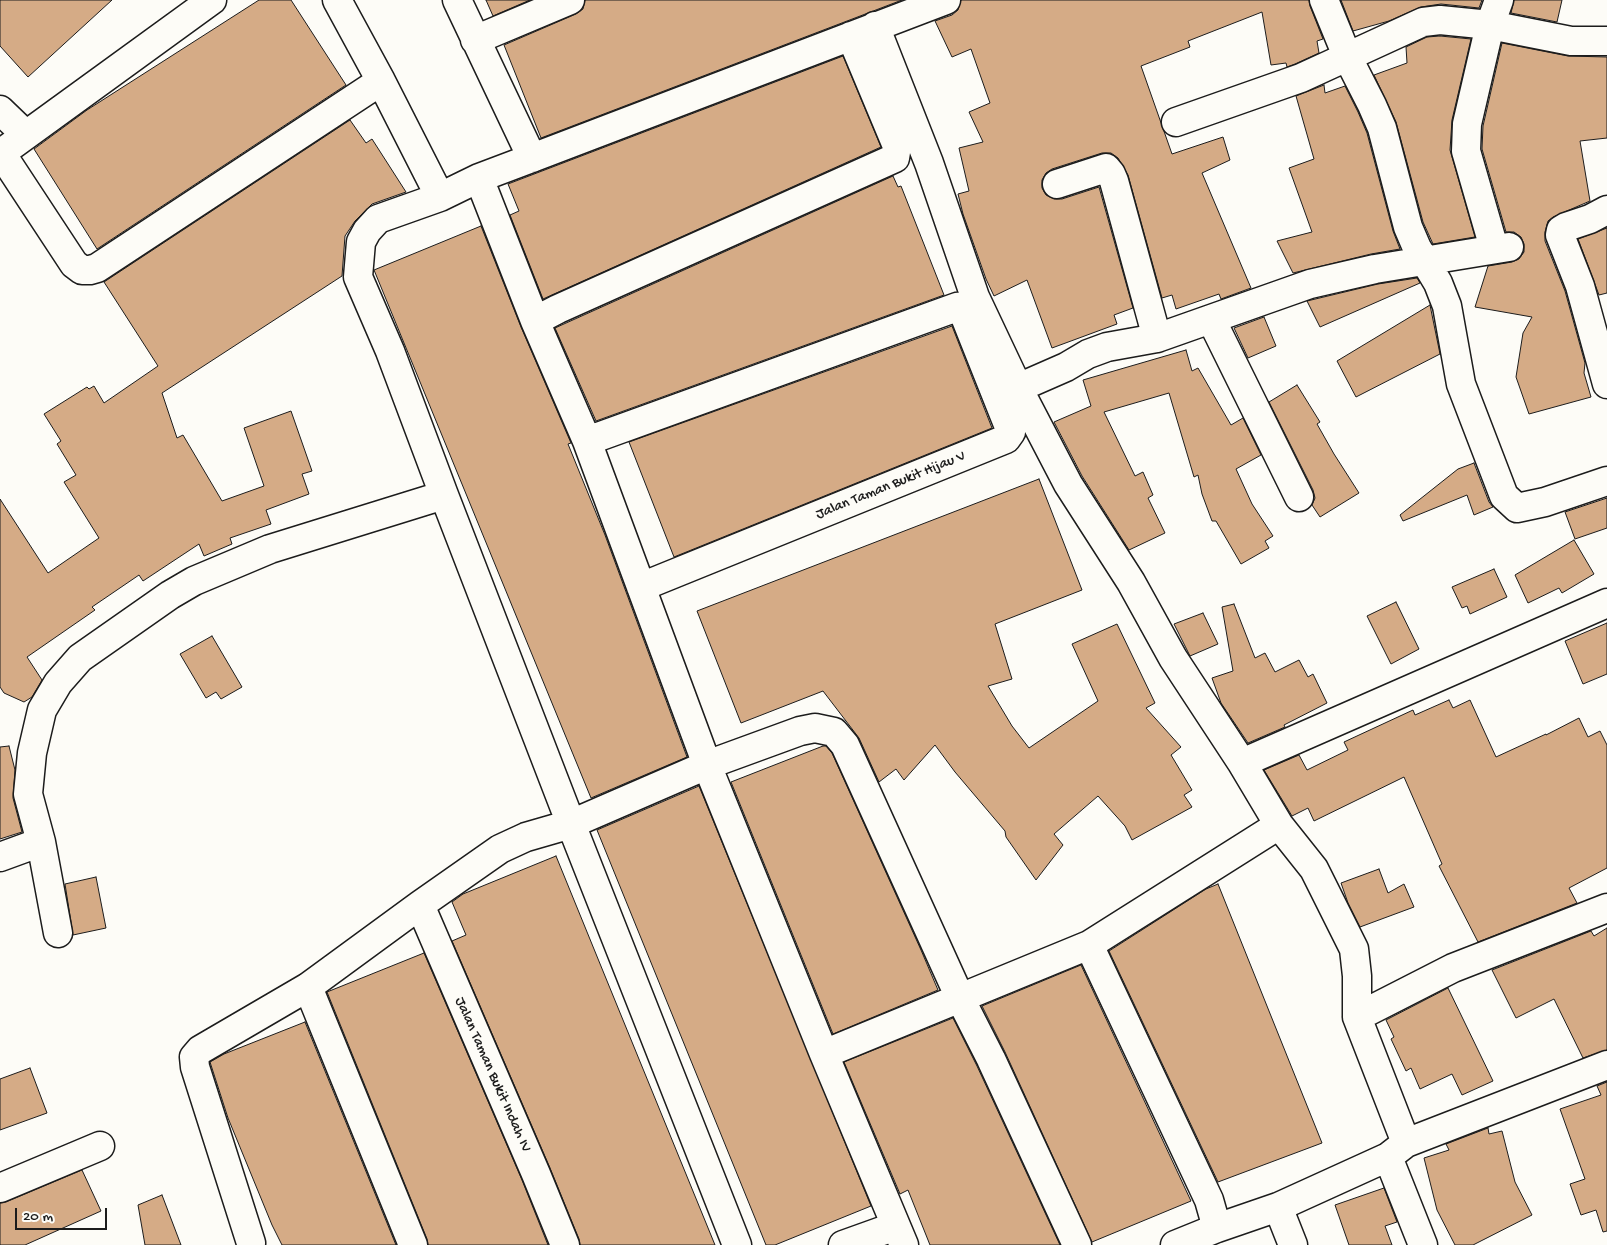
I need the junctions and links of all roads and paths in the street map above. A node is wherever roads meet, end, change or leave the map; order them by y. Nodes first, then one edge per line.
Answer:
1 (212, 0) edge
2 (337, 0) edge
3 (457, 0) edge
4 (570, 0) edge
5 (946, 0) edge
6 (1324, 0) edge
7 (1494, 12) edge
8 (863, 31) junction
9 (475, 40) junction
10 (1607, 41) edge
11 (1347, 56) junction
12 (381, 81) junction
13 (0, 110) edge
14 (1176, 122) dead end
15 (26, 135) junction
16 (0, 153) edge
17 (532, 158) junction
18 (480, 178) junction
19 (1057, 184) dead end
20 (440, 197) junction
21 (1607, 210) edge
22 (1424, 260) junction
23 (1211, 319) junction
24 (535, 321) junction
25 (1157, 338) junction
26 (1603, 347) edge
27 (1607, 384) edge
28 (1018, 388) junction
29 (587, 441) junction
30 (1607, 481) edge
31 (444, 495) junction
32 (1299, 497) dead end
33 (641, 587) junction
34 (1607, 603) edge
35 (1242, 763) junction
36 (707, 765) junction
37 (571, 824) junction
38 (1279, 825) junction
39 (41, 842) junction
40 (0, 857) edge
41 (420, 905) junction
42 (1607, 908) edge
43 (58, 933) dead end
44 (1089, 946) junction
45 (308, 987) junction
46 (960, 998) junction
47 (1357, 1017) junction
48 (824, 1054) junction
49 (1607, 1065) edge
50 (100, 1146) dead end
51 (1397, 1150) junction
52 (0, 1188) edge
53 (1278, 1207) junction
54 (1217, 1228) junction
55 (900, 1235) edge
56 (251, 1243) dead end
57 (413, 1245) edge
58 (564, 1245) edge
59 (737, 1245) edge
60 (843, 1245) edge
61 (1077, 1245) edge
62 (1175, 1245) edge
63 (1293, 1245) edge
64 (1424, 1245) edge

1 - 15 street
2 - 12 street
3 - 9 street
4 - 9 street
5 - 8 street
6 - 11 street
7 - 10 street
7 - 11 street
7 - 22 street
8 - 17 street
8 - 24 street
8 - 28 street
9 - 17 street
11 - 14 street
11 - 22 street
12 - 16 street
12 - 20 street
13 - 15 street
15 - 16 street
17 - 18 street
18 - 20 street
18 - 24 street
19 - 25 street
20 - 31 street
21 - 26 street
22 - 23 street
22 - 30 street
23 - 25 street
23 - 32 street
24 - 29 street
25 - 28 street
26 - 27 street
28 - 35 street
29 - 33 street
29 - 33 street, Jalan Taman Bukit Hijau V
31 - 37 street
31 - 39 street
33 - 36 street
34 - 35 street
35 - 38 street
36 - 37 street
36 - 46 street
36 - 48 street
37 - 41 street
37 - 59 street
38 - 44 street
38 - 47 street
39 - 40 street
39 - 43 street
41 - 45 street
41 - 58 street, Jalan Taman Bukit Indah IV
42 - 47 street
44 - 46 street
44 - 54 street
45 - 56 street
45 - 57 street
46 - 48 street
46 - 61 street
47 - 51 street
48 - 55 street
49 - 51 street
50 - 52 street
51 - 53 street
51 - 64 street
53 - 54 street
53 - 63 street
54 - 62 street
55 - 60 street

